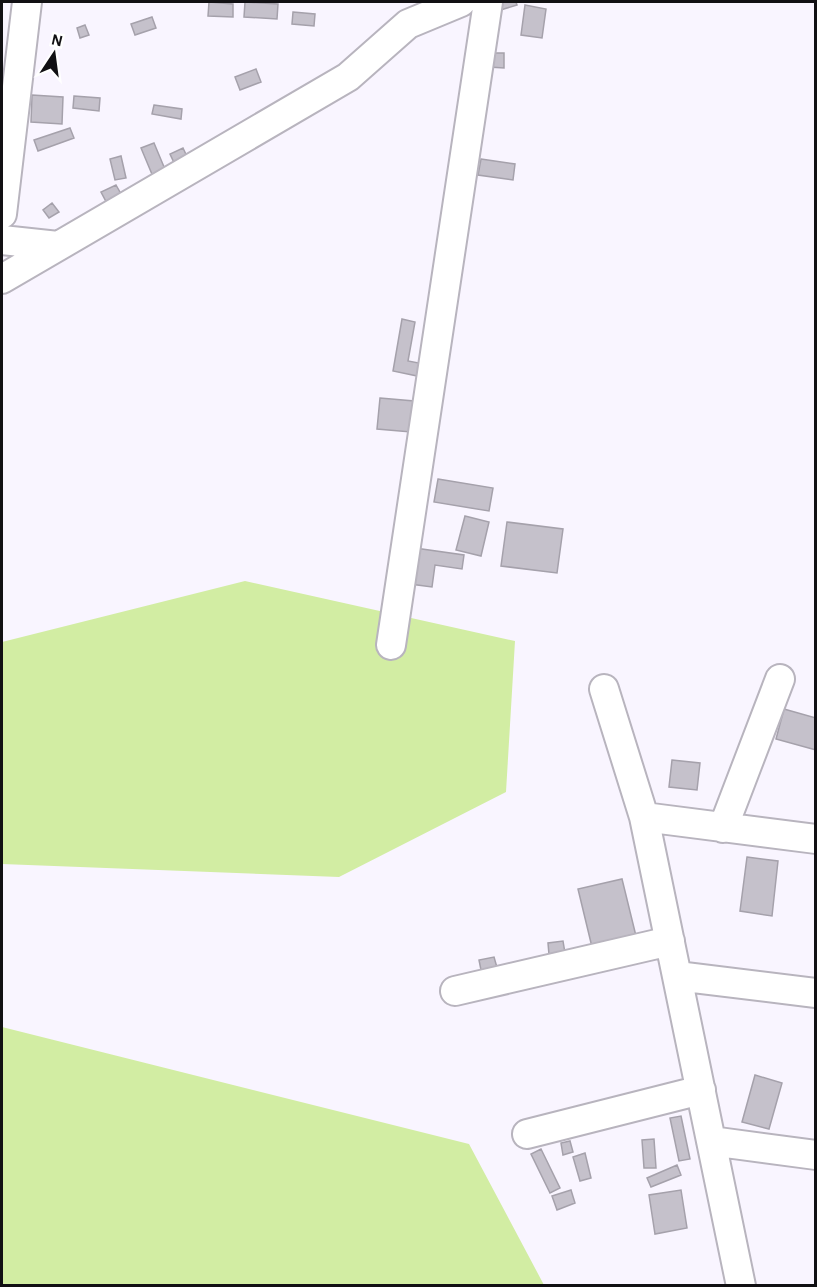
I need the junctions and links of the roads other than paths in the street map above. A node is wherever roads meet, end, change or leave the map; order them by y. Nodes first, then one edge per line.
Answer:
1 (27, 2) edge
2 (461, 2) edge
3 (488, 2) edge
4 (410, 13) edge
5 (2, 214) edge
6 (2, 240) edge
7 (58, 246) junction
8 (2, 279) edge
9 (392, 645) dead end
10 (780, 679) dead end
11 (604, 689) dead end
12 (644, 818) junction
13 (723, 828) junction
14 (816, 839) edge
15 (670, 941) junction
16 (677, 976) junction
17 (455, 991) dead end
18 (816, 993) edge
19 (701, 1090) junction
20 (527, 1134) dead end
21 (711, 1140) junction
22 (816, 1155) edge
23 (741, 1286) edge

1 - 5 street
2 - 4 street
3 - 9 street
4 - 7 street
6 - 7 street
7 - 8 street
10 - 13 street
11 - 12 street
12 - 13 street
12 - 15 street
13 - 14 street
15 - 16 street
15 - 17 street
16 - 18 street
16 - 19 street
19 - 20 street
19 - 21 street
21 - 22 street
21 - 23 street

